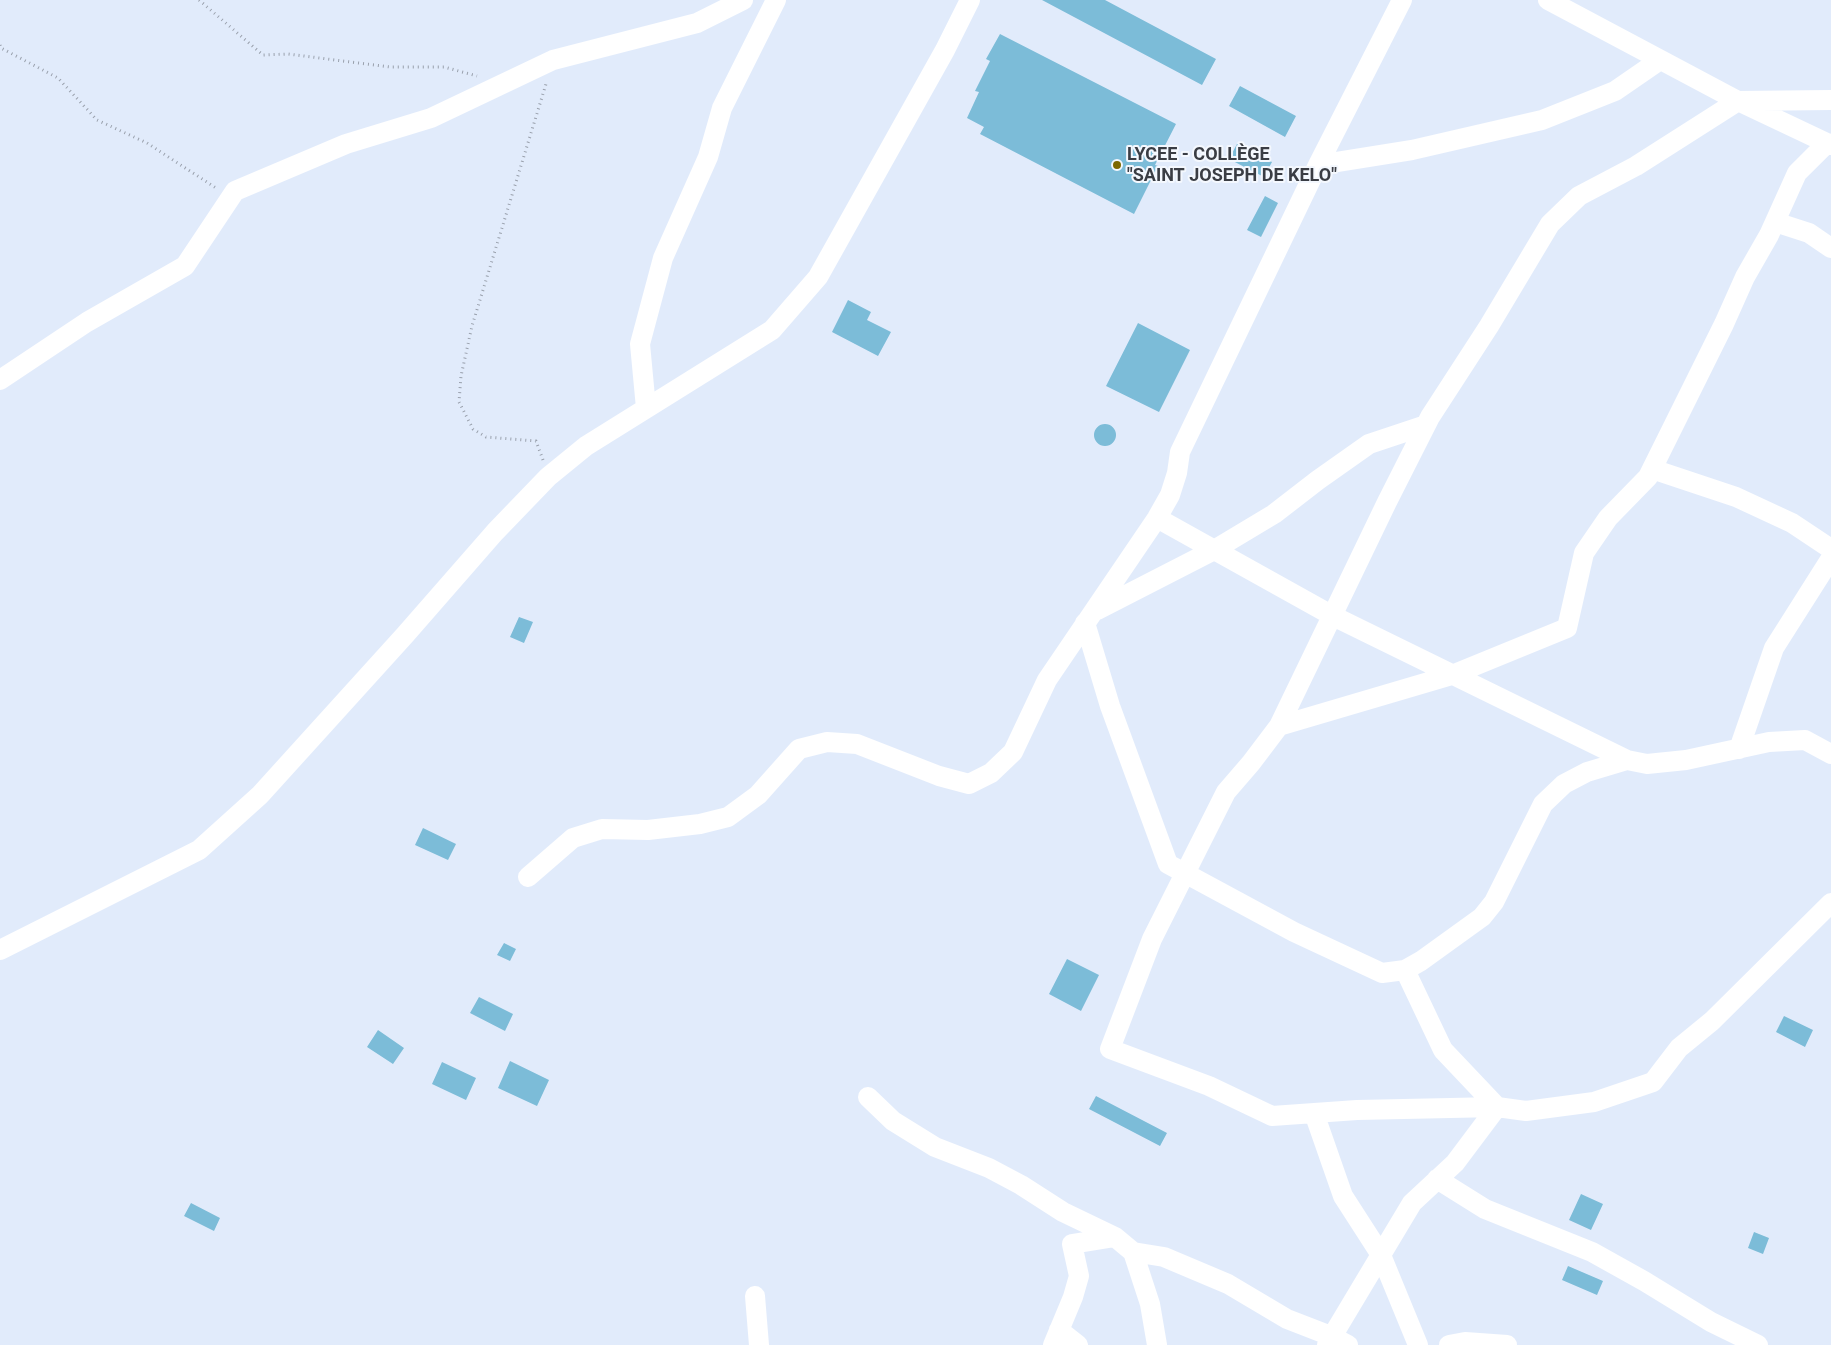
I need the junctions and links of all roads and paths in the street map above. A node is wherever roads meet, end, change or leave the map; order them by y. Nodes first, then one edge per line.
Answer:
1 (199, 0) edge
2 (743, 0) edge
3 (776, 0) edge
4 (970, 0) edge
5 (1402, 0) edge
6 (1548, 0) edge
7 (0, 45) edge
8 (553, 60) junction
9 (1660, 60) junction
10 (504, 83) junction
11 (1831, 100) edge
12 (1738, 101) junction
13 (1829, 144) edge
14 (1318, 165) junction
15 (235, 190) junction
16 (1775, 222) junction
17 (1831, 248) edge
18 (0, 380) edge
19 (646, 408) junction
20 (1426, 425) junction
21 (1652, 469) junction
22 (548, 477) junction
23 (1157, 518) junction
24 (1831, 549) edge
25 (1214, 550) junction
26 (1831, 558) edge
27 (1333, 616) junction
28 (1089, 617) junction
29 (1452, 675) junction
30 (1280, 726) junction
31 (1739, 749) junction
32 (1831, 754) edge
33 (1627, 760) junction
34 (1184, 873) junction
35 (528, 876) dead end
36 (1831, 903) edge
37 (0, 950) edge
38 (1405, 970) junction
39 (868, 1097) dead end
40 (1497, 1107) junction
41 (1314, 1113) junction
42 (1437, 1179) junction
43 (1115, 1236) junction
44 (1133, 1252) junction
45 (1381, 1255) junction
46 (755, 1296) dead end
47 (1056, 1338) edge
48 (1335, 1342) edge
49 (759, 1345) edge
50 (1078, 1345) edge
51 (1157, 1345) edge
52 (1418, 1345) edge
53 (1449, 1345) edge
54 (1507, 1345) edge
55 (1758, 1345) edge

1 - 10 path
2 - 8 street
3 - 19 street
4 - 19 street
5 - 14 street
6 - 9 street
7 - 15 path
8 - 10 street
8 - 22 path
9 - 12 street
9 - 14 street
10 - 15 street
11 - 12 street
12 - 13 street
12 - 20 street
13 - 16 street
14 - 23 street
15 - 18 street
16 - 17 street
16 - 21 street
19 - 22 street
20 - 25 street
20 - 27 street
21 - 24 street
21 - 29 street
22 - 37 street
23 - 25 street
23 - 28 street
25 - 27 street
25 - 28 street
26 - 31 street
27 - 29 street
27 - 30 street
28 - 34 street
28 - 35 street
29 - 30 street
29 - 33 street
30 - 34 street
31 - 32 street
31 - 33 street
33 - 38 street
34 - 38 street
34 - 41 street
36 - 40 street
38 - 40 street
39 - 43 street
40 - 41 street
40 - 42 street
41 - 45 street
42 - 45 street
42 - 55 street
43 - 44 street
43 - 47 street
44 - 48 street
44 - 51 street
45 - 48 street
45 - 52 street
46 - 49 street
47 - 50 street
53 - 54 street

